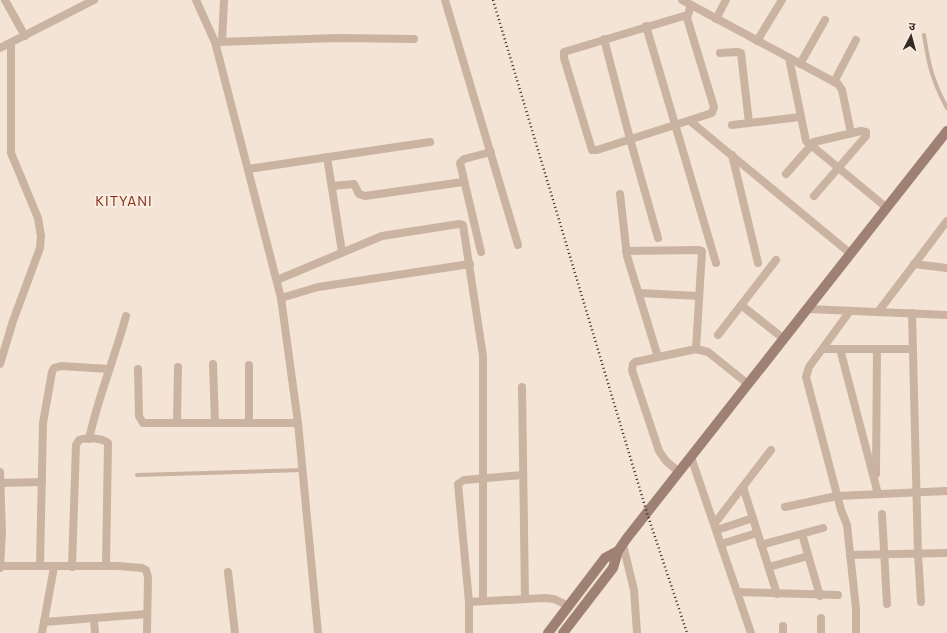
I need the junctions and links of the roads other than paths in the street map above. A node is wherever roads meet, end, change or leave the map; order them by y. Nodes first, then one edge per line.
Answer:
1 (5, 0) edge
2 (94, 0) edge
3 (196, 0) edge
4 (224, 0) edge
5 (445, 0) edge
6 (682, 0) edge
7 (726, 0) edge
8 (782, 0) edge
9 (691, 5) junction
10 (687, 15) junction
11 (716, 19) junction
12 (825, 20) dead end
13 (646, 26) junction
14 (924, 35) dead end
15 (24, 36) junction
16 (414, 39) dead end
17 (604, 39) junction
18 (856, 40) dead end
19 (757, 41) junction
20 (218, 42) junction
21 (11, 43) junction
22 (0, 48) edge
23 (720, 53) dead end
24 (790, 58) junction
25 (800, 64) junction
26 (834, 82) junction
27 (947, 108) edge
28 (800, 117) junction
29 (690, 120) junction
30 (749, 123) junction
31 (674, 125) junction
32 (732, 125) dead end
33 (947, 131) edge
34 (851, 133) junction
35 (630, 139) junction
36 (430, 142) dead end
37 (810, 145) junction
38 (491, 152) junction
39 (732, 155) junction
40 (327, 157) junction
41 (838, 168) junction
42 (248, 169) junction
43 (786, 174) dead end
44 (463, 182) junction
45 (332, 186) junction
46 (620, 194) dead end
47 (814, 196) dead end
48 (887, 208) junction
49 (947, 221) edge
50 (658, 238) dead end
51 (518, 245) dead end
52 (626, 251) junction
53 (342, 252) junction
54 (481, 252) dead end
55 (851, 254) junction
56 (776, 260) dead end
57 (758, 262) dead end
58 (716, 263) dead end
59 (470, 264) junction
60 (914, 264) junction
61 (947, 268) edge
62 (277, 280) junction
63 (639, 293) junction
64 (700, 296) junction
65 (281, 298) junction
66 (741, 305) junction
67 (808, 309) junction
68 (850, 311) junction
69 (878, 312) junction
70 (912, 313) junction
71 (947, 315) edge
72 (126, 316) dead end
73 (718, 335) dead end
74 (784, 339) junction
75 (696, 349) junction
76 (822, 349) junction
77 (840, 349) junction
78 (877, 349) junction
79 (913, 349) junction
80 (658, 357) junction
81 (0, 364) edge
82 (213, 364) dead end
83 (249, 365) dead end
84 (178, 366) dead end
85 (109, 369) junction
86 (138, 369) dead end
87 (748, 384) junction
88 (522, 387) dead end
89 (177, 423) junction
90 (215, 423) junction
91 (249, 423) junction
92 (298, 423) junction
93 (89, 439) junction
94 (771, 450) dead end
95 (691, 457) junction
96 (302, 470) junction
97 (0, 472) edge
98 (679, 472) junction
99 (137, 475) dead end
100 (523, 475) junction
101 (483, 477) junction
102 (42, 482) junction
103 (1, 483) edge
104 (743, 487) junction
105 (877, 490) junction
106 (947, 491) edge
107 (916, 492) junction
108 (837, 496) junction
109 (786, 507) dead end
110 (882, 514) dead end
111 (753, 518) junction
112 (716, 527) junction
113 (823, 528) dead end
114 (1, 532) edge
115 (758, 533) junction
116 (802, 534) junction
117 (721, 544) junction
118 (761, 545) junction
119 (620, 548) junction
120 (947, 553) edge
121 (918, 554) junction
122 (850, 555) junction
123 (884, 555) junction
124 (808, 556) junction
125 (40, 566) junction
126 (54, 566) junction
127 (72, 566) junction
128 (106, 566) junction
129 (0, 567) edge
130 (769, 567) junction
131 (228, 572) dead end
132 (737, 592) junction
133 (777, 594) junction
134 (838, 595) dead end
135 (820, 596) junction
136 (525, 599) junction
137 (483, 601) junction
138 (469, 602) junction
139 (921, 602) dead end
140 (887, 604) dead end
141 (569, 606) junction
142 (147, 614) junction
143 (821, 618) dead end
144 (94, 619) junction
145 (44, 622) junction
146 (42, 633) edge
147 (95, 633) edge
148 (147, 633) edge
149 (235, 633) edge
150 (318, 633) edge
151 (469, 633) edge
152 (548, 633) edge
153 (563, 633) edge
154 (636, 633) edge
155 (751, 633) edge
156 (821, 633) edge
157 (856, 633) edge

1 - 15 street
2 - 15 street
3 - 20 street
4 - 20 street
5 - 38 street
6 - 9 street
7 - 11 street
8 - 19 street
9 - 10 street
9 - 11 street
10 - 13 street
10 - 29 street
11 - 19 street
12 - 25 street
13 - 17 street
13 - 31 street
14 - 27 lane
15 - 21 street
16 - 20 street
17 - 35 street
17 - 35 street
18 - 26 street
19 - 24 street
20 - 42 street
21 - 22 street
21 - 81 street
23 - 30 street
24 - 25 street
24 - 28 street
25 - 26 street
26 - 34 street
28 - 30 street
28 - 37 street
29 - 31 street
29 - 39 street
30 - 32 street
31 - 35 street
31 - 58 street
33 - 48 main road
34 - 37 street
34 - 41 street
35 - 50 street
36 - 40 street
37 - 41 street
37 - 43 street
38 - 44 street
38 - 51 street
39 - 55 street
39 - 57 street
40 - 42 street
40 - 45 street
41 - 47 street
41 - 48 street
42 - 62 street
44 - 45 street
44 - 54 street
45 - 53 street
46 - 52 street
48 - 55 main road
49 - 60 street
52 - 63 street
52 - 64 street
53 - 59 street
53 - 62 street
55 - 67 main road
56 - 66 street
59 - 65 street
59 - 101 street
60 - 61 street
60 - 69 street
62 - 65 street
63 - 64 street
63 - 80 street
64 - 75 street
65 - 92 street
66 - 73 street
66 - 74 street
67 - 68 street
67 - 74 main road
68 - 69 street
68 - 76 street
69 - 70 street
70 - 71 street
70 - 79 street
72 - 85 street
74 - 87 main road
75 - 80 street
75 - 87 street
76 - 77 street
76 - 108 street
77 - 78 street
77 - 105 street
78 - 79 street
78 - 105 street
79 - 107 street
80 - 98 street
82 - 90 street
83 - 91 street
84 - 89 street
85 - 93 street
85 - 102 street
86 - 89 street
87 - 95 main road
88 - 100 street
89 - 90 street
90 - 91 street
91 - 92 street
92 - 96 street
93 - 127 street
93 - 128 street
94 - 104 street
95 - 98 main road
95 - 112 street
96 - 99 lane
96 - 150 street
97 - 103 street
98 - 119 main road
100 - 101 street
100 - 136 street
101 - 137 street
101 - 138 street
102 - 103 street
102 - 125 street
103 - 114 street
104 - 111 street
104 - 112 street
105 - 107 street
105 - 108 street
106 - 107 street
107 - 121 street
108 - 109 street
108 - 122 street
110 - 123 street
111 - 112 street
111 - 115 street
112 - 117 street
113 - 116 street
114 - 129 street
115 - 117 street
115 - 118 street
116 - 118 street
116 - 124 street
117 - 132 street
118 - 130 street
119 - 141 main road
119 - 153 main road
119 - 154 street
120 - 121 street
121 - 123 street
121 - 139 street
122 - 123 street
122 - 157 street
123 - 140 street
124 - 130 street
124 - 135 street
125 - 126 street
125 - 129 street
126 - 127 street
126 - 145 street
127 - 128 street
128 - 142 street
130 - 133 street
131 - 149 street
132 - 133 street
132 - 155 street
133 - 135 street
134 - 135 street
136 - 137 street
136 - 141 street
137 - 138 street
138 - 151 street
141 - 152 main road
142 - 144 street
142 - 148 street
143 - 156 street
144 - 145 street
144 - 147 street
145 - 146 street

